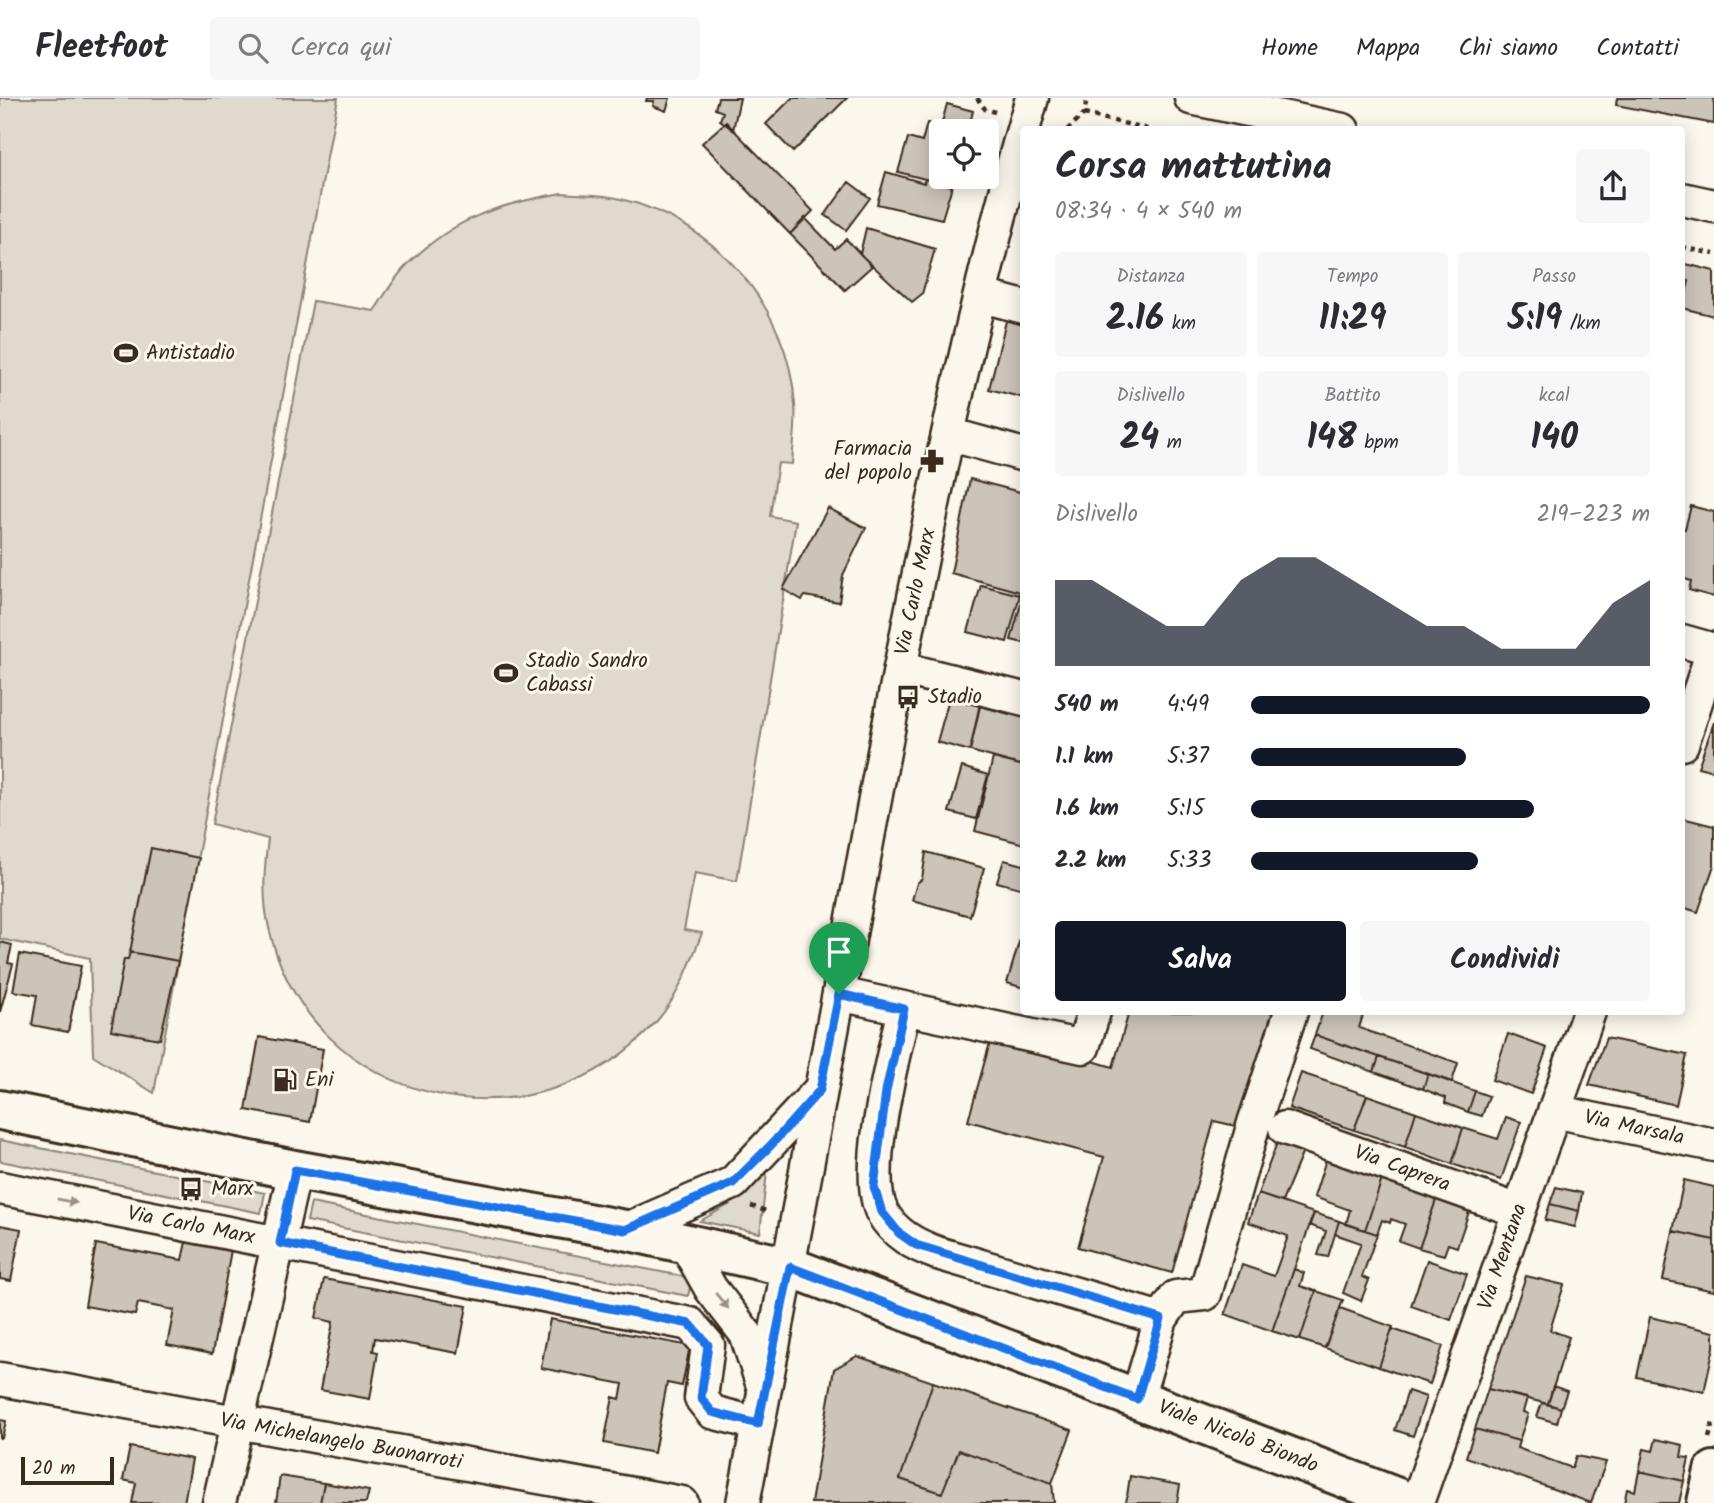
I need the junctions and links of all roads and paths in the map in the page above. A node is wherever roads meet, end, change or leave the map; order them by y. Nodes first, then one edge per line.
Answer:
1 (1032, 98) edge
2 (1087, 98) edge
3 (1191, 98) edge
4 (1084, 114) junction
5 (1025, 126) edge
6 (1071, 126) edge
7 (1136, 126) edge
8 (1324, 126) edge
9 (1020, 146) edge
10 (1685, 201) edge
11 (1714, 206) edge
12 (1685, 248) edge
13 (1714, 254) edge
14 (982, 296) junction
15 (1020, 306) edge
16 (948, 434) junction
17 (1020, 455) edge
18 (1685, 642) edge
19 (1713, 650) edge
20 (900, 668) junction
21 (1708, 688) edge
22 (1020, 698) edge
23 (1685, 738) edge
24 (839, 994) junction
25 (904, 1009) junction
26 (1093, 1015) edge
27 (1290, 1015) edge
28 (1588, 1015) edge
29 (820, 1090) junction
30 (0, 1110) edge
31 (1554, 1111) junction
32 (1285, 1128) dead end
33 (1714, 1145) edge
34 (295, 1170) junction
35 (733, 1183) junction
36 (0, 1188) edge
37 (1519, 1211) junction
38 (797, 1218) junction
39 (625, 1230) junction
40 (280, 1243) junction
41 (685, 1243) junction
42 (790, 1267) junction
43 (1161, 1319) junction
44 (0, 1379) edge
45 (765, 1392) junction
46 (1137, 1399) junction
47 (236, 1423) junction
48 (758, 1424) junction
49 (1714, 1471) edge
50 (219, 1503) edge
51 (682, 1503) edge
52 (743, 1503) edge
53 (1411, 1503) edge
54 (1417, 1503) edge
55 (1707, 1503) edge

1 - 5 street, Via Carlo Marx
2 - 4 path
3 - 8 street
4 - 6 path
4 - 7 path
9 - 14 street, Via Carlo Marx
10 - 11 street
12 - 13 path
14 - 15 street
14 - 16 street, Via Carlo Marx
16 - 17 street
16 - 20 street, Via Carlo Marx
18 - 19 street
19 - 21 street
20 - 22 street
20 - 24 street, Via Carlo Marx
21 - 23 street
24 - 25 street
24 - 29 street, Via Carlo Marx
25 - 26 street
25 - 43 street
27 - 43 street
28 - 31 street, Via Mentana
29 - 35 street
29 - 38 street, Via Carlo Marx
30 - 34 main road
31 - 33 street, Via Marsala
31 - 37 street, Via Mentana
32 - 37 street, Via Caprera
34 - 39 main road
34 - 40 street
35 - 38 path
35 - 39 street
36 -> 40 street, Via Carlo Marx
37 - 54 street, Via Mentana
38 - 42 street, Via Carlo Marx
39 - 41 main road
40 - 47 street
40 - 48 street, Via Carlo Marx
41 - 42 main road
41 -> 45 street
42 - 45 street, Via Carlo Marx
42 - 46 main road, Viale Nicolò Biondo
43 - 46 street
44 - 47 street, Via Michelangelo Buonarroti
45 - 48 street, Via Carlo Marx
46 - 53 main road, Viale Nicolò Biondo
47 - 50 street
47 - 51 street, Via Michelangelo Buonarroti
48 - 52 street, Via Carlo Marx
49 - 55 main road

